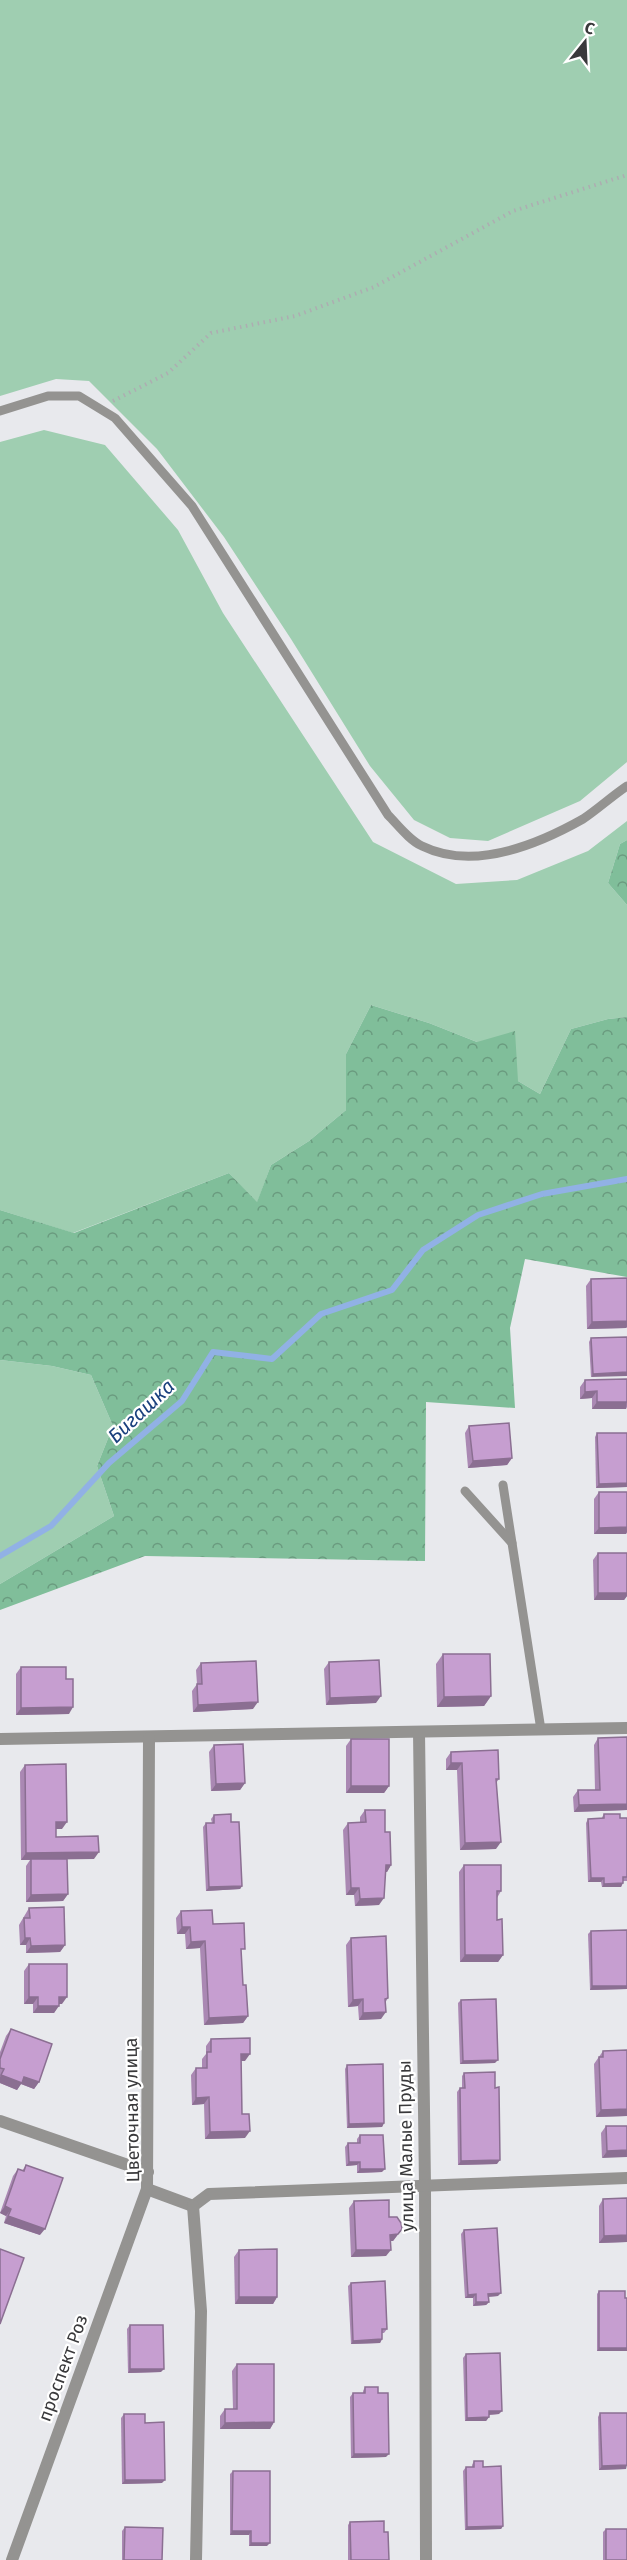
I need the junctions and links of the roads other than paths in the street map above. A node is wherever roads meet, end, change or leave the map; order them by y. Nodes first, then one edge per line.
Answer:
1 (0, 411) edge
2 (627, 786) edge
3 (503, 1485) dead end
4 (465, 1491) dead end
5 (512, 1543) junction
6 (627, 1728) edge
7 (541, 1730) junction
8 (419, 1732) junction
9 (149, 1738) junction
10 (0, 1739) edge
11 (0, 2121) edge
12 (148, 2172) junction
13 (627, 2178) edge
14 (425, 2186) junction
15 (147, 2189) junction
16 (194, 2206) junction
17 (12, 2560) edge
18 (196, 2560) edge
19 (426, 2560) edge

1 - 2 lane
3 - 5 lane
4 - 5 lane
5 - 7 lane
6 - 7 street
7 - 8 street
8 - 9 street
8 - 14 street, улица Малые Пруды
9 - 10 street
9 - 12 street, Цветочная улица
11 - 12 street
12 - 15 street, Цветочная улица
13 - 14 street
14 - 16 street
14 - 19 street, улица Малые Пруды
15 - 16 street, Цветочная улица
15 - 17 street, проспект Роз
16 - 18 street

